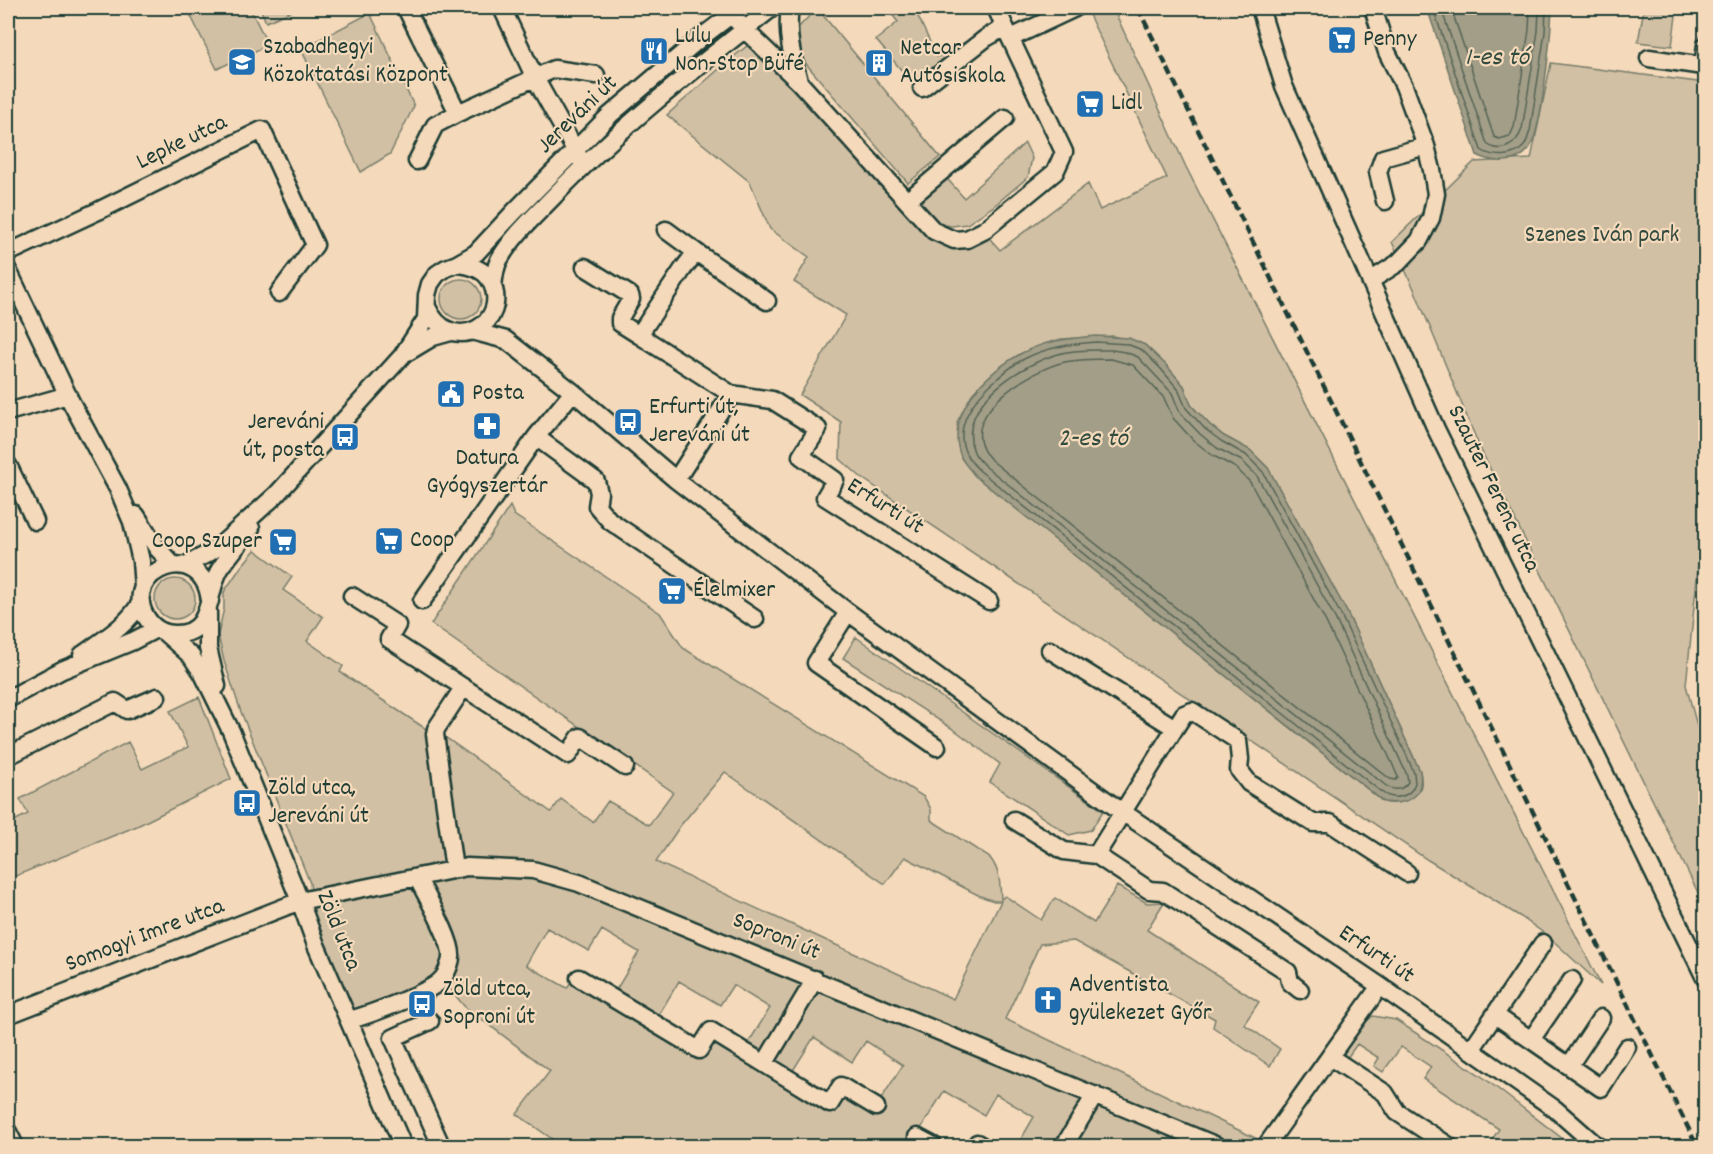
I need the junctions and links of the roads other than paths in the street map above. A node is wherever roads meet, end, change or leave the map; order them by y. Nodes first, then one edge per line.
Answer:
1 (405, 8) edge
2 (502, 8) edge
3 (772, 8) edge
4 (790, 8) edge
5 (996, 8) edge
6 (1075, 8) edge
7 (1260, 8) edge
8 (1373, 8) edge
9 (733, 10) edge
10 (744, 29) junction
11 (1008, 32) junction
12 (1706, 45) edge
13 (1649, 58) dead end
14 (1704, 67) edge
15 (596, 75) dead end
16 (535, 78) junction
17 (799, 82) junction
18 (922, 88) dead end
19 (458, 113) junction
20 (1005, 118) dead end
21 (1425, 146) junction
22 (575, 150) junction
23 (417, 161) dead end
24 (584, 165) junction
25 (907, 201) junction
26 (1385, 201) dead end
27 (666, 230) dead end
28 (696, 252) junction
29 (8, 253) edge
30 (457, 264) junction
31 (585, 267) dead end
32 (8, 270) edge
33 (1370, 281) junction
34 (493, 287) junction
35 (279, 293) dead end
36 (767, 301) dead end
37 (495, 304) junction
38 (428, 307) junction
39 (451, 332) junction
40 (472, 332) junction
41 (639, 335) junction
42 (506, 340) junction
43 (402, 356) junction
44 (573, 392) junction
45 (731, 394) junction
46 (68, 395) junction
47 (8, 412) edge
48 (536, 437) junction
49 (8, 465) edge
50 (676, 480) junction
51 (118, 489) junction
52 (276, 495) junction
53 (35, 521) dead end
54 (178, 565) junction
55 (142, 595) junction
56 (352, 596) dead end
57 (422, 601) dead end
58 (989, 601) dead end
59 (209, 605) junction
60 (848, 612) junction
61 (755, 619) dead end
62 (161, 631) junction
63 (1050, 650) dead end
64 (62, 670) junction
65 (463, 688) junction
66 (157, 697) dead end
67 (8, 699) edge
68 (1174, 728) junction
69 (231, 731) junction
70 (937, 747) dead end
71 (8, 756) edge
72 (625, 767) dead end
73 (1122, 811) junction
74 (1014, 820) dead end
75 (1096, 855) junction
76 (454, 869) junction
77 (1407, 873) dead end
78 (417, 877) junction
79 (300, 901) junction
80 (1543, 943) dead end
81 (579, 978) dead end
82 (815, 979) junction
83 (1572, 980) dead end
84 (1706, 980) edge
85 (1380, 986) junction
86 (1300, 990) dead end
87 (8, 1015) edge
88 (1494, 1015) junction
89 (1601, 1018) dead end
90 (350, 1020) junction
91 (430, 1021) dead end
92 (1531, 1040) junction
93 (1628, 1047) dead end
94 (1471, 1050) junction
95 (1330, 1057) junction
96 (765, 1063) junction
97 (1569, 1066) junction
98 (1095, 1095) junction
99 (876, 1107) dead end
100 (8, 1132) edge
101 (917, 1137) dead end
102 (15, 1146) edge
103 (403, 1146) edge
104 (436, 1146) edge
105 (934, 1146) edge
106 (975, 1146) edge
107 (982, 1146) edge
108 (1064, 1146) edge
109 (1217, 1146) edge
110 (1266, 1146) edge
111 (1449, 1146) edge
112 (1597, 1146) edge

1 - 19 street
2 - 16 street
3 - 10 street, Jereváni út
4 - 17 street
5 - 11 street
6 - 11 street
7 - 33 street, Szauter Ferenc utca
8 - 21 street
9 - 10 street
9 - 22 street, Jereváni út
10 - 17 street
10 - 24 street, Jereváni út
11 - 18 street
11 - 25 street
12 - 14 street
13 - 14 street
15 - 16 street
16 - 19 street
16 - 22 street
17 - 25 street
19 - 23 street
20 - 25 street
21 - 26 street
21 - 33 street
22 - 24 street
22 - 30 street, Jereváni út
24 - 34 street, Jereváni út
27 - 28 street
28 - 36 street
28 - 41 street
29 - 35 street, Lepke utca
30 - 34 street
30 - 38 street, Jereváni út
31 - 41 street, Erfurti út
32 - 46 street
33 - 84 street, Szauter Ferenc utca
34 - 37 street, Jereváni út
37 - 40 street
37 - 42 street
38 - 39 street
38 - 43 street, Jereváni út
39 - 40 street, Jereváni út
39 - 43 street, Jereváni út
40 - 42 street, Erfurti út
41 - 45 street, Erfurti út
42 - 44 street, Erfurti út
43 - 52 street, Jereváni út
44 - 48 street
44 - 50 street, Erfurti út
45 - 50 street
45 - 58 street, Erfurti út
46 - 47 street
46 - 51 street
48 - 57 street
48 - 61 street
49 - 53 street
50 - 60 street, Erfurti út
51 - 54 street
51 - 55 street
52 - 54 street, Jereváni út
52 - 59 street, Jereváni út
54 - 55 street, Jereváni út
54 - 59 street
55 - 62 street
55 - 64 street, Jereváni út
56 - 65 street
59 - 62 street, Jereváni út
59 - 69 street, Zöld utca
60 - 70 street
60 - 73 street, Erfurti út
62 - 64 street, Jereváni út
62 - 69 street, Zöld utca
63 - 68 street
64 - 67 street, Jereváni út
65 - 72 street
65 - 76 street
66 - 71 street
68 - 73 street
68 - 77 street
69 - 79 street, Zöld utca
73 - 75 street
73 - 85 street, Erfurti út
74 - 75 street
75 - 86 street
76 - 78 street, Soproni út
76 - 82 street, Soproni út
78 - 79 street, Soproni út
78 - 90 street
79 - 87 street, Somogyi Imre utca
79 - 90 street, Zöld utca
80 - 88 street
81 - 96 street
82 - 96 street
82 - 98 street, Soproni út
83 - 92 street
85 - 94 street, Erfurti út
85 - 95 street
88 - 92 street
88 - 94 street
89 - 97 street
90 - 103 street, Zöld utca
91 - 104 street
92 - 97 street
93 - 97 street
94 - 112 street, Erfurti út
95 - 110 street
95 - 111 street
96 - 99 street
98 - 108 street
98 - 109 street, Soproni út
100 - 102 street
101 - 105 street
106 - 107 street

